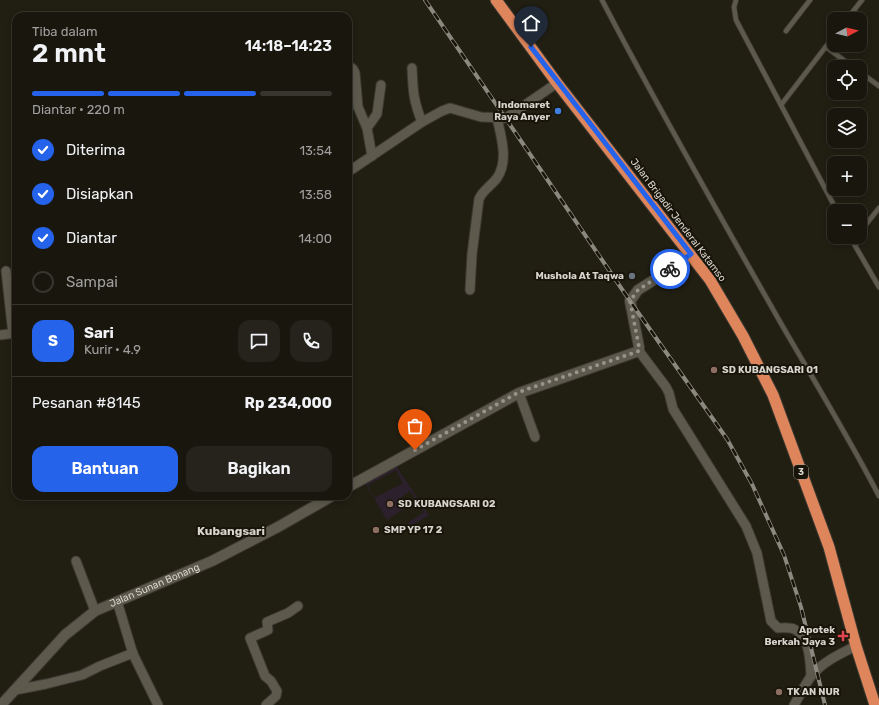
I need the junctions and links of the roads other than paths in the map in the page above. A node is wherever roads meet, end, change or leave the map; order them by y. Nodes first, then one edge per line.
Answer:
1 (496, 0) edge
2 (602, 0) edge
3 (736, 0) edge
4 (810, 0) edge
5 (862, 0) edge
6 (853, 12) edge
7 (786, 31) dead end
8 (826, 47) joint
9 (844, 60) edge
10 (352, 67) edge
11 (412, 68) dead end
12 (867, 77) edge
13 (557, 83) junction
14 (381, 84) dead end
15 (879, 86) edge
16 (781, 105) junction
17 (497, 118) junction
18 (422, 122) junction
19 (367, 128) junction
20 (372, 156) junction
21 (352, 169) edge
22 (833, 204) edge
23 (879, 208) edge
24 (867, 223) edge
25 (856, 244) edge
26 (691, 254) junction
27 (6, 271) dead end
28 (879, 287) edge
29 (470, 290) dead end
30 (12, 313) edge
31 (12, 334) edge
32 (0, 335) edge
33 (639, 351) junction
34 (519, 392) junction
35 (535, 437) dead end
36 (352, 485) edge
37 (879, 496) edge
38 (325, 500) edge
39 (76, 561) dead end
40 (117, 601) junction
41 (298, 606) dead end
42 (95, 611) junction
43 (856, 646) junction
44 (133, 653) junction
45 (811, 676) junction
46 (15, 690) junction
47 (1, 705) edge
48 (158, 705) edge
49 (266, 705) edge
50 (794, 705) edge
51 (875, 705) edge

1 - 13 highway, Jalan Brigadir Jenderal Katamso / 3
2 - 37 lane
3 - 16 lane
4 - 7 lane
5 - 6 lane
8 - 9 lane
8 - 16 lane
10 - 19 street
11 - 18 street
12 - 15 lane
13 - 17 street
13 - 26 highway, Jalan Brigadir Jenderal Katamso / 3
14 - 19 street
16 - 22 lane
17 - 18 street
17 - 29 street
18 - 20 street
19 - 20 street
20 - 21 street
23 - 24 lane
25 - 28 lane
26 - 33 street
26 - 43 highway, Jalan Brigadir Jenderal Katamso / 3
27 - 30 street
31 - 32 street
33 - 34 street
33 - 45 street
34 - 35 street
34 - 36 street
38 - 40 street, Jalan Sunan Bonang
39 - 42 street
40 - 42 street, Jalan Sunan Bonang
40 - 44 street
41 - 49 street
42 - 46 street, Jalan Sunan Bonang
43 - 45 street
43 - 51 highway, Jalan Brigadir Jenderal Katamso / 3
44 - 46 street
44 - 48 street
45 - 50 street
46 - 47 street, Jalan Sunan Bonang

